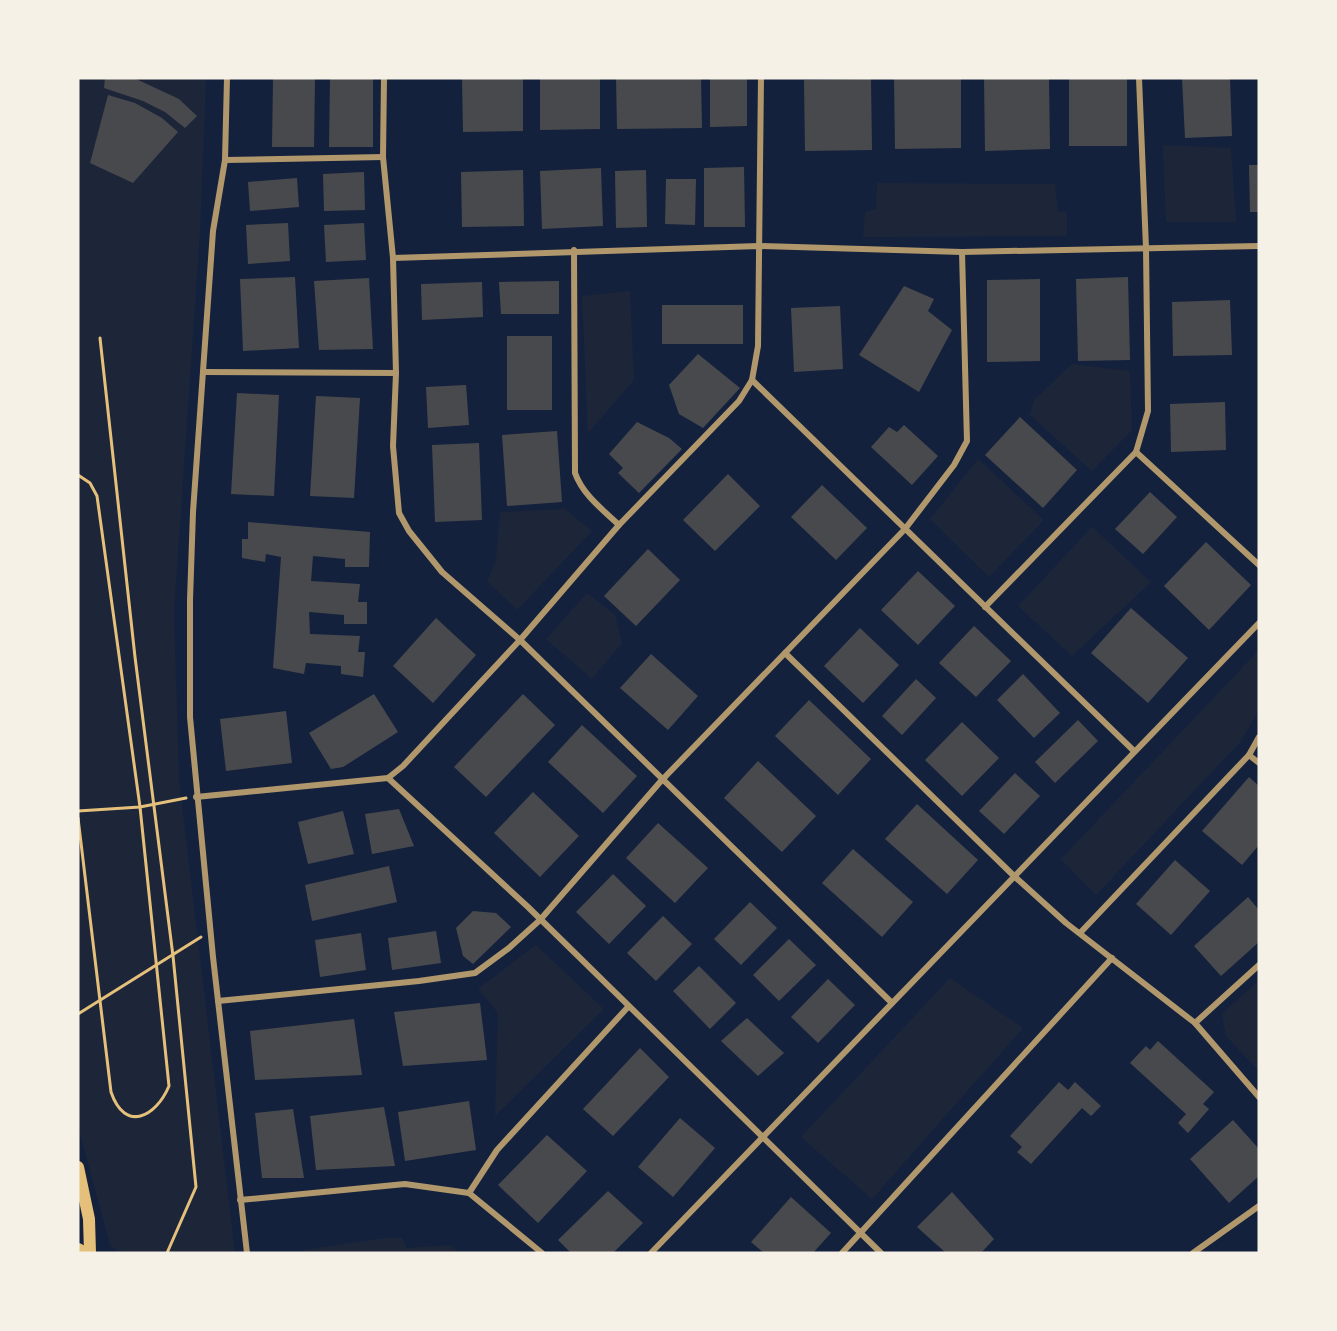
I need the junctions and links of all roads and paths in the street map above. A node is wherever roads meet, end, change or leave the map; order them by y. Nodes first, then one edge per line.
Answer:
1 (227, 78) edge
2 (384, 78) edge
3 (761, 78) edge
4 (1139, 78) edge
5 (383, 157) junction
6 (225, 160) junction
7 (759, 246) junction
8 (1259, 246) edge
9 (1146, 248) junction
10 (574, 250) junction
11 (962, 252) junction
12 (393, 258) junction
13 (100, 338) dead end
14 (203, 372) junction
15 (396, 373) junction
16 (752, 380) junction
17 (1136, 452) junction
18 (78, 475) edge
19 (619, 525) junction
20 (905, 529) junction
21 (1259, 565) edge
22 (985, 606) junction
23 (1259, 623) edge
24 (520, 640) junction
25 (785, 653) junction
26 (1259, 737) edge
27 (1134, 752) junction
28 (1249, 755) junction
29 (1259, 763) edge
30 (388, 778) junction
31 (662, 781) junction
32 (196, 796) junction
33 (154, 805) junction
34 (140, 807) junction
35 (78, 811) edge
36 (78, 818) edge
37 (1014, 876) junction
38 (540, 920) junction
39 (210, 931) junction
40 (1080, 933) junction
41 (173, 956) junction
42 (1112, 958) junction
43 (1259, 965) edge
44 (157, 967) junction
45 (100, 1000) junction
46 (218, 1001) junction
47 (892, 1003) junction
48 (628, 1007) junction
49 (78, 1014) edge
50 (1195, 1023) junction
51 (1259, 1097) edge
52 (762, 1138) junction
53 (78, 1167) edge
54 (469, 1193) junction
55 (240, 1200) junction
56 (1259, 1206) edge
57 (859, 1232) junction
58 (78, 1250) edge
59 (83, 1253) edge
60 (90, 1253) edge
61 (168, 1253) edge
62 (247, 1253) edge
63 (542, 1253) edge
64 (651, 1253) edge
65 (842, 1253) edge
66 (881, 1253) edge
67 (1192, 1253) edge

1 - 6 street
2 - 5 street
3 - 7 street
4 - 9 street
5 - 6 street
5 - 12 street
6 - 14 street
7 - 10 street
7 - 11 street
7 - 16 street
8 - 9 street
9 - 11 street
9 - 17 street
10 - 12 street
10 - 19 street
11 - 20 street
12 - 15 street
13 - 33 path
14 - 15 street
14 - 32 street
15 - 24 street
16 - 19 street
16 - 20 street
17 - 21 street
17 - 22 street
18 - 34 path
19 - 24 street
20 - 22 street
20 - 25 street
22 - 27 street
23 - 27 street
24 - 30 street
24 - 31 street
25 - 31 street
25 - 37 street
26 - 28 street
27 - 37 street
28 - 29 street
28 - 40 street
30 - 32 street
30 - 38 street
31 - 38 street
31 - 47 street
32 - 33 path
32 - 39 street
33 - 34 path
33 - 41 path
34 - 35 path
34 - 44 path
36 - 45 path
37 - 40 street
37 - 47 street
38 - 46 street
38 - 48 street
39 - 41 path
39 - 46 street
40 - 42 street
41 - 44 path
41 - 61 path
42 - 50 street
42 - 57 street
43 - 50 street
44 - 45 path
44 - 45 path
45 - 49 path
46 - 55 street
47 - 52 street
48 - 52 street
48 - 54 street
50 - 51 street
52 - 57 street
52 - 64 street
53 - 60 main road
54 - 55 street
54 - 63 street
55 - 62 street
56 - 67 street
57 - 65 street
57 - 66 street
58 - 59 main road

